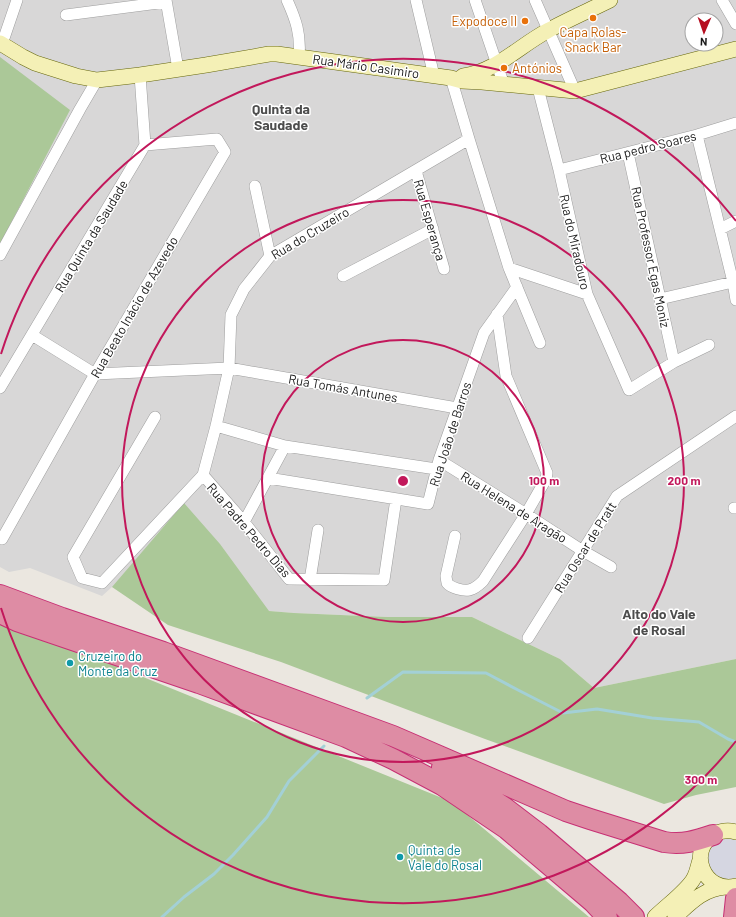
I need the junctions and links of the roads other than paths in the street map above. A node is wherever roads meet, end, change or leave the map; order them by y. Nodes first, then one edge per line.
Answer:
1 (17, 0) edge
2 (287, 0) edge
3 (416, 0) edge
4 (475, 0) edge
5 (535, 0) edge
6 (610, 0) edge
7 (722, 0) edge
8 (166, 1) edge
9 (66, 14) dead end
10 (736, 24) edge
11 (548, 30) junction
12 (1, 46) edge
13 (736, 49) edge
14 (299, 57) junction
15 (497, 64) junction
16 (178, 69) junction
17 (140, 75) junction
18 (434, 76) junction
19 (451, 78) junction
20 (97, 80) junction
21 (504, 85) junction
22 (538, 88) junction
23 (575, 91) junction
24 (736, 123) edge
25 (697, 135) junction
26 (469, 139) junction
27 (145, 145) junction
28 (628, 153) junction
29 (559, 170) junction
30 (416, 171) junction
31 (255, 186) dead end
32 (736, 221) edge
33 (433, 229) junction
34 (720, 229) junction
35 (0, 255) edge
36 (270, 256) junction
37 (509, 268) junction
38 (444, 270) dead end
39 (343, 276) dead end
40 (733, 282) junction
41 (517, 286) junction
42 (587, 294) junction
43 (660, 300) junction
44 (736, 300) edge
45 (497, 314) junction
46 (32, 335) junction
47 (540, 343) dead end
48 (709, 345) dead end
49 (674, 362) junction
50 (229, 368) junction
51 (95, 374) junction
52 (0, 388) edge
53 (457, 408) junction
54 (736, 416) edge
55 (155, 417) dead end
56 (216, 426) junction
57 (286, 446) junction
58 (438, 464) junction
59 (203, 476) junction
60 (268, 478) junction
61 (396, 499) junction
62 (526, 514) junction
63 (244, 522) junction
64 (318, 530) dead end
65 (456, 536) dead end
66 (2, 539) dead end
67 (583, 551) junction
68 (611, 567) dead end
69 (310, 580) junction
70 (0, 595) edge
71 (0, 613) edge
72 (528, 638) dead end
73 (393, 736) junction
74 (728, 832) edge
75 (700, 860) junction
76 (733, 890) edge
77 (674, 911) edge
78 (607, 917) edge
79 (634, 917) edge
80 (655, 917) edge
81 (734, 917) edge

1 - 12 street
2 - 14 street
3 - 18 street
4 - 15 street
5 - 11 street
6 - 11 street
7 - 10 street
8 - 9 street
8 - 16 street
11 - 15 street
11 - 23 street
12 - 20 street, Rua Mário Casimiro
13 - 23 street, Rua Mário Casimiro
14 - 16 street, Rua Mário Casimiro
14 - 18 street, Rua Mário Casimiro
15 - 19 street
15 - 21 street
16 - 17 street, Rua Mário Casimiro
17 - 20 street, Rua Mário Casimiro
17 - 27 street
18 - 19 street, Rua Mário Casimiro
19 - 21 street, Rua Mário Casimiro
19 - 26 street
20 - 35 street
21 - 22 street, Rua Mário Casimiro
22 - 23 street, Rua Mário Casimiro
22 - 29 street, Rua do Miradouro
24 - 25 street, Rua pedro Soares
25 - 28 street, Rua pedro Soares
25 - 34 street
26 - 30 street, Rua do Cruzeiro
26 - 37 street
27 - 46 street, Rua Quinta da Saudade
27 - 51 street, Rua Beato Inácio de Azevedo
28 - 29 street, Rua pedro Soares
28 - 43 street, Rua Professor Egas Moniz
29 - 42 street, Rua do Miradouro
30 - 33 street, Rua Esperança
30 - 36 street, Rua do Cruzeiro
31 - 36 street
32 - 34 street
33 - 38 street, Rua Esperança
33 - 39 street
34 - 40 street
36 - 50 street, Rua do Cruzeiro
37 - 41 street
37 - 42 street
40 - 43 street
40 - 44 street
41 - 45 street, Rua João de Barros
41 - 47 street
42 - 49 street, Rua do Miradouro
43 - 49 street, Rua Professor Egas Moniz
45 - 53 street, Rua João de Barros
45 - 62 street
46 - 51 street
46 - 52 street, Rua Quinta da Saudade
48 - 49 street
50 - 51 street, Rua Tomás Antunes
50 - 53 street, Rua Tomás Antunes
50 - 56 street, Rua do Cruzeiro
51 - 66 street, Rua Beato Inácio de Azevedo
53 - 58 street, Rua João de Barros
54 - 67 street, Rua Oscar de Pratt
55 - 59 street
56 - 57 street
56 - 59 street, Rua do Cruzeiro
57 - 58 street
57 - 60 street
58 - 61 street, Rua João de Barros
58 - 62 street, Rua Helena de Aragão
59 - 63 street, Rua Padre Pedro Dias
60 - 61 street, Rua João de Barros
60 - 63 street
61 - 69 street, Rua Padre Pedro Dias
62 - 65 street
62 - 67 street, Rua Helena de Aragão
63 - 69 street, Rua Padre Pedro Dias
64 - 69 street
67 - 68 street, Rua Helena de Aragão
67 - 72 street, Rua Oscar de Pratt
70 - 73 highway
71 - 78 highway
73 - 74 highway
73 - 79 highway
74 - 75 street
75 - 76 street
75 - 77 street
76 - 77 street
76 - 81 highway
77 - 80 street

